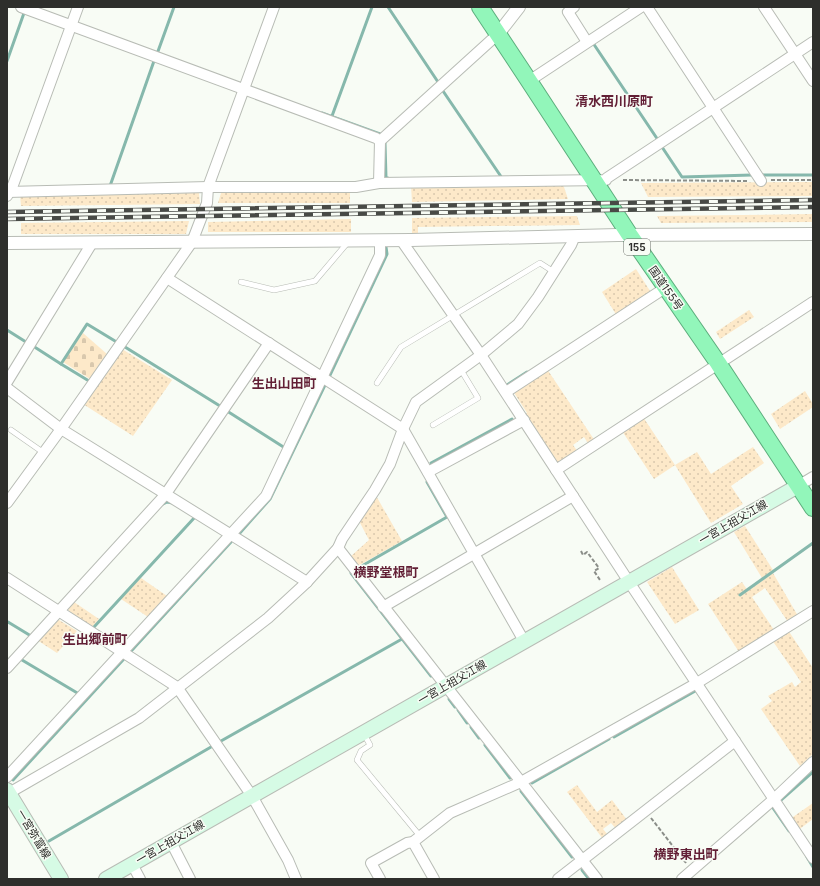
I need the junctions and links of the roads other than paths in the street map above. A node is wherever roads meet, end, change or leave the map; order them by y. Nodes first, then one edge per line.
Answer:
1 (20, 7) edge
2 (78, 7) edge
3 (274, 7) edge
4 (480, 7) edge
5 (519, 7) edge
6 (574, 7) edge
7 (641, 7) edge
8 (647, 7) edge
9 (764, 7) edge
10 (71, 26) junction
11 (498, 34) junction
12 (587, 42) junction
13 (813, 42) edge
14 (795, 54) junction
15 (530, 81) junction
16 (813, 81) edge
17 (244, 89) junction
18 (713, 108) junction
19 (380, 141) junction
20 (599, 180) junction
21 (762, 181) road end
22 (378, 183) junction
23 (208, 187) junction
24 (8, 193) edge
25 (628, 234) junction
26 (813, 234) edge
27 (575, 236) junction
28 (380, 240) junction
29 (401, 240) junction
30 (350, 241) junction
31 (192, 242) junction
32 (7, 243) edge
33 (92, 243) junction
34 (554, 272) junction
35 (167, 278) junction
36 (241, 282) dead end
37 (666, 288) junction
38 (813, 302) edge
39 (454, 315) junction
40 (269, 343) junction
41 (481, 355) junction
42 (718, 364) junction
43 (461, 370) junction
44 (323, 377) junction
45 (7, 382) edge
46 (377, 383) dead end
47 (7, 388) edge
48 (506, 392) junction
49 (524, 420) junction
50 (433, 425) dead end
51 (61, 429) junction
52 (403, 429) junction
53 (11, 430) dead end
54 (44, 452) junction
55 (556, 470) junction
56 (428, 472) junction
57 (813, 477) edge
58 (798, 486) junction
59 (166, 495) junction
60 (573, 496) junction
61 (7, 503) edge
62 (813, 508) edge
63 (230, 534) junction
64 (338, 548) junction
65 (474, 554) junction
66 (7, 578) edge
67 (307, 582) junction
68 (629, 582) junction
69 (384, 607) junction
70 (813, 611) edge
71 (59, 612) junction
72 (524, 641) junction
73 (126, 654) junction
74 (7, 668) edge
75 (697, 683) junction
76 (446, 686) junction
77 (177, 687) junction
78 (363, 733) junction
79 (735, 741) junction
80 (813, 762) edge
81 (7, 777) edge
82 (521, 782) junction
83 (8, 791) edge
84 (252, 796) junction
85 (774, 799) junction
86 (417, 839) junction
87 (170, 842) junction
88 (813, 858) edge
89 (582, 861) junction
90 (132, 864) junction
91 (61, 879) edge
92 (106, 879) edge
93 (140, 879) edge
94 (190, 879) edge
95 (296, 879) edge
96 (380, 879) edge
97 (434, 879) edge
98 (558, 879) edge
99 (597, 879) edge
100 (682, 879) edge

1 - 10 street
2 - 10 street
3 - 17 street
4 - 11 highway, 国道155号 / 155
5 - 11 street
6 - 12 street
7 - 12 street
8 - 18 street
9 - 14 street
10 - 17 street
10 - 24 street
11 - 15 highway, 国道155号 / 155
11 - 19 street
12 - 15 street
13 - 14 street
14 - 16 street
14 - 18 street
15 - 20 highway, 国道155号 / 155
17 - 19 street
17 - 23 street
18 - 20 street
18 - 21 street
19 - 22 street
20 - 22 street
20 - 25 highway, 国道155号 / 155
22 - 23 street
23 - 24 street
23 - 31 street
25 - 26 street
25 - 27 street
25 - 37 highway, 国道155号 / 155
27 - 29 street
27 - 34 street
28 - 29 street
28 - 30 street
28 - 44 street
29 - 39 street
30 - 31 street
30 - 36 lane
31 - 33 street
31 - 35 street
32 - 33 street
33 - 45 street
34 - 39 lane
34 - 41 street
35 - 40 street
35 - 51 street
37 - 42 highway, 国道155号 / 155
37 - 48 street
38 - 42 street
39 - 41 street
39 - 46 lane
40 - 44 street
40 - 59 street
41 - 43 street
41 - 48 street
42 - 55 street
42 - 58 highway, 国道155号 / 155
43 - 50 lane
43 - 52 street
44 - 52 street
44 - 63 street
47 - 51 street
48 - 49 street
49 - 55 street
49 - 56 street
51 - 54 street
51 - 59 street
52 - 56 street
52 - 64 street
53 - 54 lane
54 - 61 street
55 - 60 street
56 - 65 street
57 - 58 street
58 - 62 highway, 国道155号 / 155
58 - 68 main road, 一宮上祖父江線
59 - 63 street
59 - 71 street
60 - 65 street
60 - 68 street
63 - 67 street
63 - 73 street
64 - 67 street
64 - 69 street
65 - 69 street
65 - 72 street
66 - 71 street
67 - 77 street
68 - 72 main road, 一宮上祖父江線
68 - 75 street
69 - 76 street
70 - 75 street
71 - 73 street
71 - 74 street
72 - 76 main road, 一宮上祖父江線
73 - 77 street
73 - 81 street
75 - 79 street
75 - 82 street
76 - 78 main road, 一宮上祖父江線
76 - 82 street
77 - 83 street
77 - 84 street
78 - 84 main road, 一宮上祖父江線
78 - 86 lane
79 - 85 street
79 - 89 street
80 - 85 street
82 - 86 street
82 - 89 street
83 - 91 main road, 一宮弥富線
84 - 87 main road, 一宮上祖父江線
84 - 95 street
85 - 88 street
85 - 100 street
86 - 96 street
86 - 97 street
87 - 90 main road, 一宮上祖父江線
87 - 94 street
89 - 98 street
89 - 99 street
90 - 92 main road, 一宮上祖父江線
90 - 93 street

